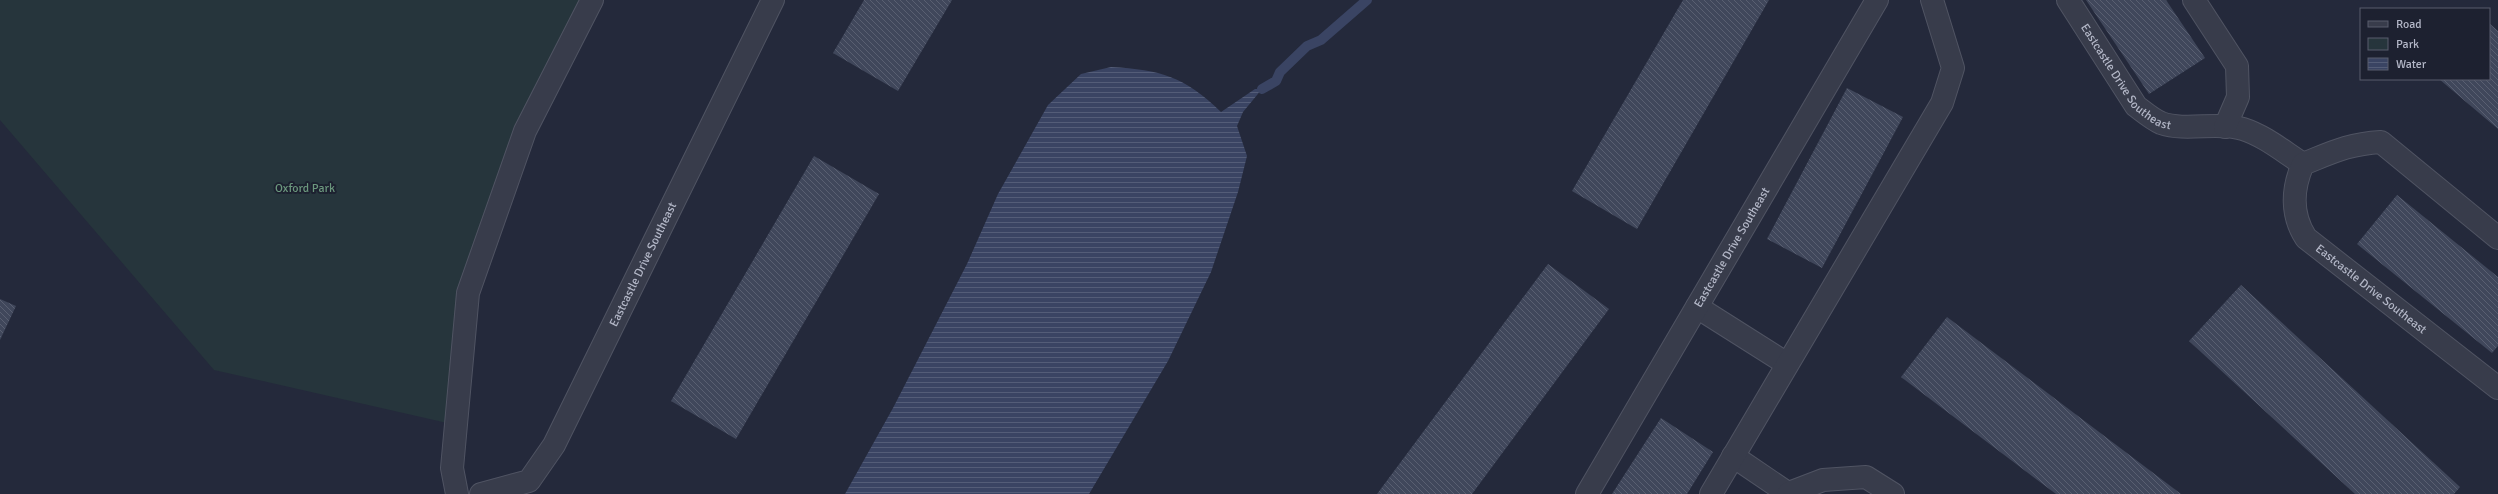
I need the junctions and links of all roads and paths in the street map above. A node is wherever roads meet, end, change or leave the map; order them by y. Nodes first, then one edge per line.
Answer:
1 (592, 0) edge
2 (773, 0) edge
3 (1877, 0) edge
4 (1932, 0) edge
5 (2068, 0) edge
6 (2194, 0) edge
7 (2225, 127) junction
8 (2303, 164) junction
9 (2498, 238) edge
10 (1697, 307) junction
11 (1787, 364) junction
12 (2498, 388) edge
13 (1733, 456) junction
14 (457, 494) edge
15 (481, 494) edge
16 (1587, 494) edge
17 (1711, 494) edge
18 (1789, 494) edge
19 (1893, 494) edge

1 - 14 street
2 - 15 street, Eastcastle Drive Southeast
3 - 10 street, Eastcastle Drive Southeast
4 - 11 street
5 - 7 street, Eastcastle Drive Southeast
6 - 7 street
7 - 8 street, Eastcastle Drive Southeast
8 - 9 street
8 - 12 street, Eastcastle Drive Southeast
10 - 11 street
10 - 16 street, Eastcastle Drive Southeast
11 - 13 street
13 - 17 street
13 - 18 street
18 - 19 street

